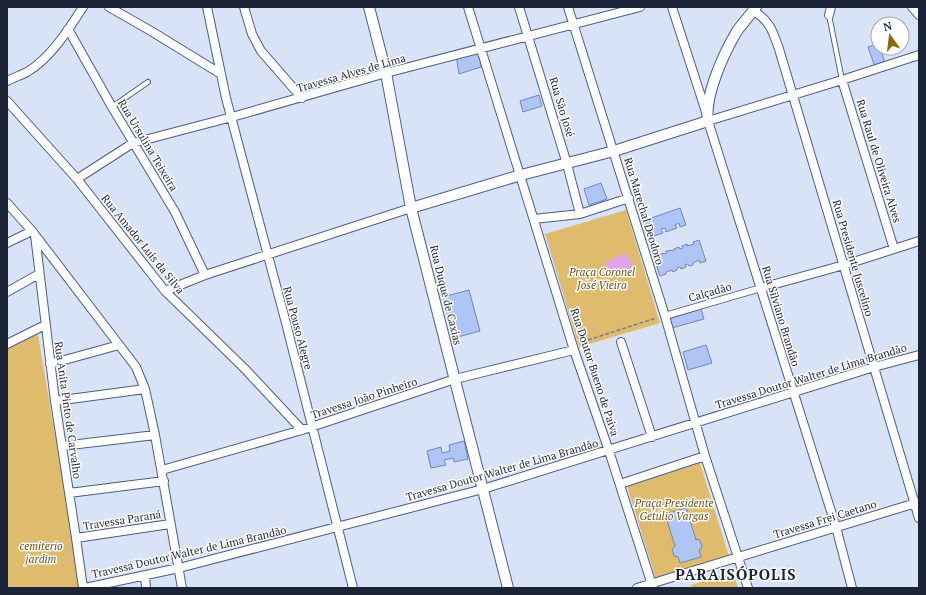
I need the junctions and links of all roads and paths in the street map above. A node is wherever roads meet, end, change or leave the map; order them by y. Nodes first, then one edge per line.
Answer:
1 (83, 7) edge
2 (110, 7) edge
3 (207, 7) edge
4 (244, 7) edge
5 (369, 7) edge
6 (468, 7) edge
7 (519, 7) edge
8 (568, 7) edge
9 (640, 7) edge
10 (672, 7) edge
11 (912, 7) edge
12 (752, 8) edge
13 (830, 11) edge
14 (919, 15) edge
15 (573, 25) junction
16 (68, 29) junction
17 (529, 35) junction
18 (480, 49) junction
19 (919, 55) edge
20 (386, 73) junction
21 (221, 74) junction
22 (842, 80) junction
23 (7, 81) edge
24 (148, 82) dead end
25 (793, 95) junction
26 (302, 98) junction
27 (7, 101) edge
28 (112, 107) junction
29 (232, 117) junction
30 (707, 117) junction
31 (134, 143) junction
32 (614, 151) junction
33 (567, 164) junction
34 (521, 175) junction
35 (77, 179) junction
36 (629, 198) junction
37 (7, 203) edge
38 (411, 208) junction
39 (580, 214) junction
40 (534, 219) junction
41 (33, 232) junction
42 (919, 241) edge
43 (7, 243) edge
44 (894, 249) junction
45 (267, 256) junction
46 (844, 265) junction
47 (40, 274) junction
48 (205, 275) junction
49 (761, 288) junction
50 (165, 291) junction
51 (7, 292) edge
52 (665, 316) junction
53 (45, 325) junction
54 (588, 340) dead end
55 (621, 342) dead end
56 (7, 344) edge
57 (119, 345) junction
58 (574, 350) junction
59 (919, 355) edge
60 (50, 364) junction
61 (874, 368) junction
62 (455, 379) junction
63 (145, 389) junction
64 (793, 393) junction
65 (55, 401) junction
66 (696, 424) junction
67 (312, 426) junction
68 (302, 430) junction
69 (155, 434) junction
70 (652, 437) junction
71 (62, 446) junction
72 (609, 450) junction
73 (705, 456) junction
74 (162, 470) junction
75 (164, 481) junction
76 (620, 484) junction
77 (483, 489) junction
78 (69, 493) junction
79 (917, 503) edge
80 (919, 518) edge
81 (170, 524) junction
82 (836, 527) junction
83 (338, 528) junction
84 (76, 538) junction
85 (737, 557) junction
86 (179, 568) junction
87 (144, 576) junction
88 (652, 586) edge
89 (84, 588) edge
90 (146, 588) edge
91 (182, 588) edge
92 (353, 588) edge
93 (508, 588) edge
94 (637, 588) edge
95 (748, 588) edge
96 (852, 588) edge

1 - 16 street
2 - 21 street
3 - 21 street, Rua Pouso Alegre
4 - 26 street
5 - 20 street, Rua Duque de Caxias
6 - 18 street, Rua Doutor Bueno de Paiva
7 - 17 street, Rua São José
8 - 15 street, Rua Marechal Deodoro
9 - 15 street, Travessa Alves de Lima
10 - 30 street, Rua Silviano Brandão
11 - 14 street
12 - 25 street, Rua Presidente Juscelino
12 - 30 street
13 - 22 lane
15 - 17 street, Travessa Alves de Lima
15 - 32 street, Rua Marechal Deodoro
16 - 23 street
16 - 28 street, Rua Ursulina Teixeira
17 - 18 street, Travessa Alves de Lima
17 - 33 street, Rua São José
18 - 20 street, Travessa Alves de Lima
18 - 34 street, Rua Doutor Bueno de Paiva
19 - 22 street
20 - 26 street, Travessa Alves de Lima
20 - 38 street, Rua Duque de Caxias
21 - 29 street, Rua Pouso Alegre
22 - 25 street
22 - 44 street, Rua Raul de Oliveira Alves
24 - 28 lane
25 - 30 street
25 - 46 street, Rua Presidente Juscelino
26 - 29 street, Travessa Alves de Lima
27 - 35 street, Rua Amador Luis da Silva
28 - 31 street, Rua Ursulina Teixeira
29 - 31 street, Travessa Alves de Lima
29 - 45 street, Rua Pouso Alegre
30 - 32 street
30 - 49 street, Rua Silviano Brandão
31 - 35 street, Travessa Alves de Lima
31 - 48 street, Rua Ursulina Teixeira
32 - 33 street
32 - 36 street, Rua Marechal Deodoro
33 - 34 street
33 - 39 street, Rua São José
34 - 38 street
34 - 40 street, Rua Doutor Bueno de Paiva
35 - 50 street, Rua Amador Luis da Silva
36 - 39 street
36 - 52 street, Rua Marechal Deodoro
37 - 41 street
38 - 45 street
38 - 62 street, Rua Duque de Caxias
39 - 40 street
40 - 58 street, Rua Doutor Bueno de Paiva
41 - 43 street
41 - 47 street, Rua Anita Pinto de Carvalho
41 - 57 street
42 - 44 street
44 - 46 street
45 - 48 street
45 - 67 street, Rua Pouso Alegre
46 - 49 street
46 - 61 street, Rua Presidente Juscelino
47 - 51 street
47 - 53 street, Rua Anita Pinto de Carvalho
48 - 50 street
49 - 52 street, Calçadão
49 - 64 street, Rua Silviano Brandão
50 - 68 street, Rua Amador Luis da Silva
52 - 54 path
52 - 66 street, Rua Marechal Deodoro
53 - 56 street
53 - 60 street, Rua Anita Pinto de Carvalho
55 - 70 street
57 - 60 street
57 - 63 street
58 - 62 street, Travessa João Pinheiro
58 - 72 street, Rua Doutor Bueno de Paiva
59 - 61 street, Travessa Doutor Walter de Lima Brandão
60 - 65 street, Rua Anita Pinto de Carvalho
61 - 64 street, Travessa Doutor Walter de Lima Brandão
61 - 79 street, Rua Presidente Juscelino
62 - 67 street, Travessa João Pinheiro
62 - 77 street, Rua Duque de Caxias
63 - 65 street
63 - 69 street
64 - 66 street, Travessa Doutor Walter de Lima Brandão
64 - 82 street, Rua Silviano Brandão
65 - 71 street, Rua Anita Pinto de Carvalho
66 - 70 street, Travessa Doutor Walter de Lima Brandão
66 - 73 street
67 - 68 street, Travessa João Pinheiro
67 - 83 street, Rua Pouso Alegre
68 - 74 street, Travessa João Pinheiro
69 - 71 street
69 - 74 street
70 - 72 street, Travessa Doutor Walter de Lima Brandão
71 - 78 street, Rua Anita Pinto de Carvalho
72 - 76 street, Rua Doutor Bueno de Paiva
72 - 77 street, Travessa Doutor Walter de Lima Brandão
73 - 76 street
73 - 85 street
74 - 75 street
75 - 78 street
75 - 81 street
76 - 88 street, Rua Doutor Bueno de Paiva
77 - 83 street, Travessa Doutor Walter de Lima Brandão
77 - 93 street, Rua Duque de Caxias
78 - 84 street, Rua Anita Pinto de Carvalho
79 - 80 street, Rua Presidente Juscelino
79 - 82 street, Travessa Frei Caetano
81 - 84 street, Travessa Paraná
81 - 86 street
82 - 85 street, Travessa Frei Caetano
82 - 96 street, Rua Silviano Brandão
83 - 86 street, Travessa Doutor Walter de Lima Brandão
83 - 92 street, Rua Pouso Alegre
84 - 89 street, Rua Anita Pinto de Carvalho
85 - 88 street, Travessa Frei Caetano
85 - 95 street
86 - 87 street, Travessa Doutor Walter de Lima Brandão
86 - 91 street
87 - 89 street, Travessa Doutor Walter de Lima Brandão
87 - 90 street
88 - 94 street

